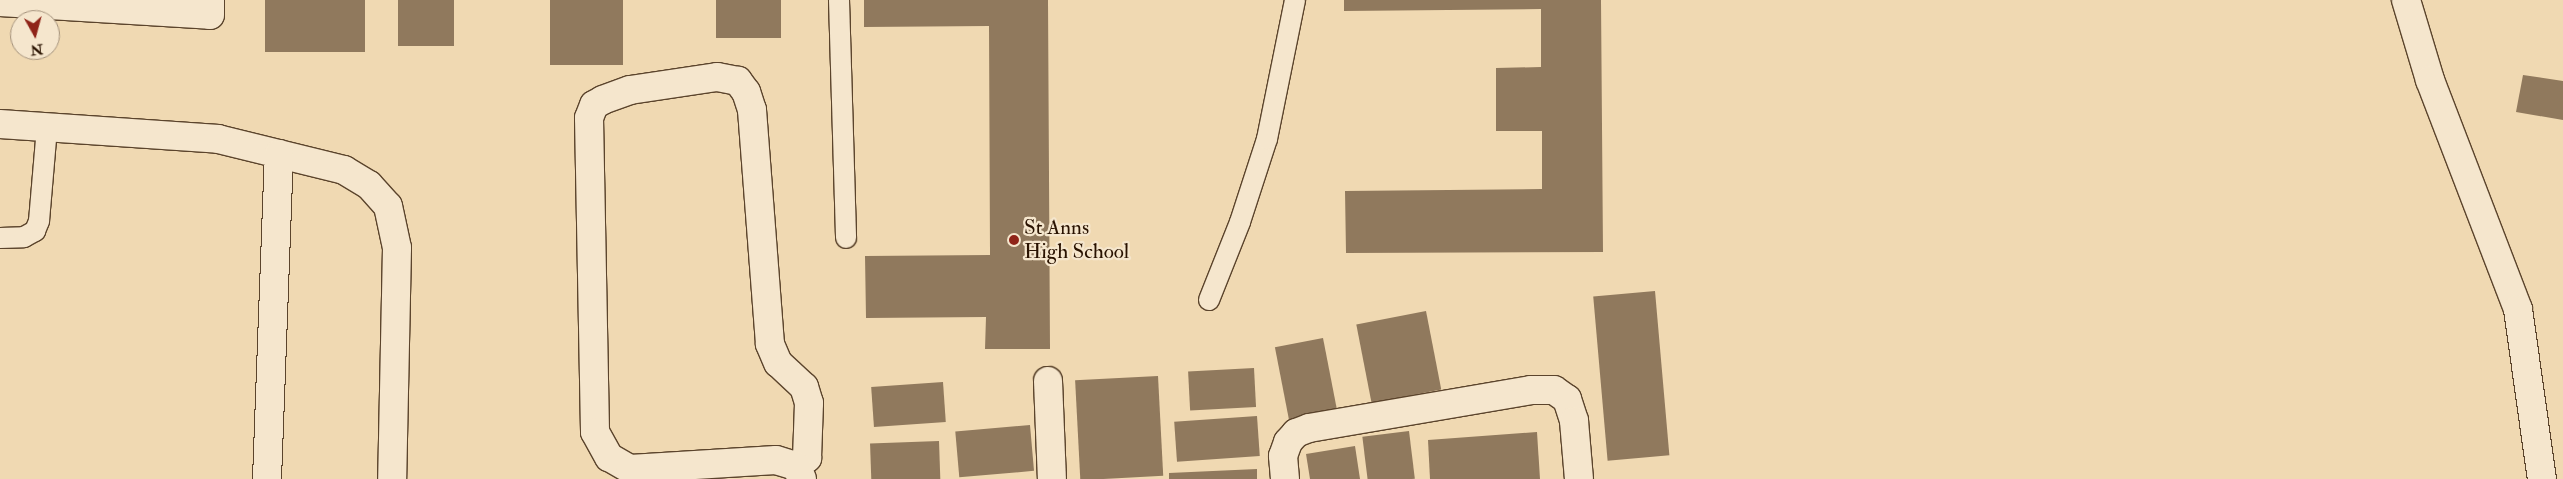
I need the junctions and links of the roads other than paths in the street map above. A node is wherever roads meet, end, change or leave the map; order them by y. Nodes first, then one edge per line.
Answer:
1 (210, 0) edge
2 (839, 0) edge
3 (1295, 0) edge
4 (2406, 0) edge
5 (0, 2) edge
6 (0, 124) edge
7 (47, 127) junction
8 (279, 154) junction
9 (0, 238) edge
10 (846, 238) dead end
11 (1209, 300) dead end
12 (1048, 381) dead end
13 (799, 472) edge
14 (267, 479) edge
15 (392, 479) edge
16 (1052, 479) edge
17 (1285, 479) edge
18 (1579, 479) edge
19 (2542, 479) edge

1 - 5 street
2 - 10 lane
3 - 11 lane
4 - 19 street
6 - 7 street
7 - 8 street
7 - 9 lane
8 - 14 street
8 - 15 street
12 - 16 street
13 - 13 street
17 - 18 street

